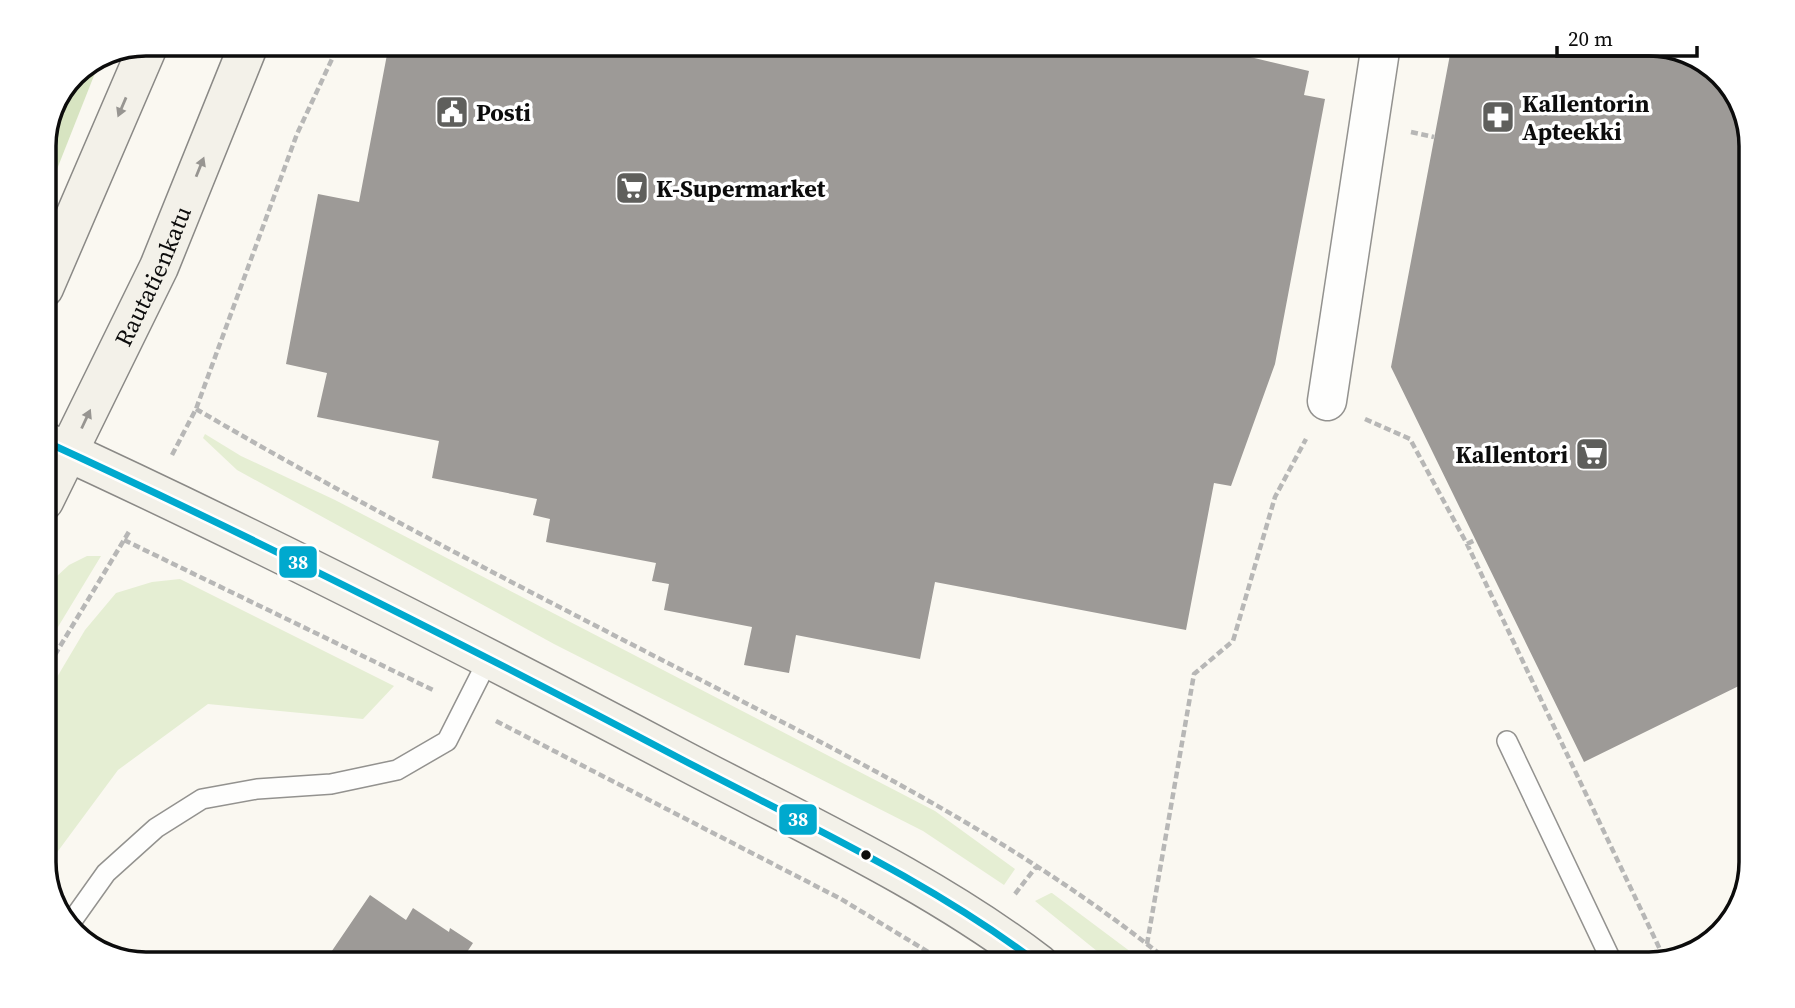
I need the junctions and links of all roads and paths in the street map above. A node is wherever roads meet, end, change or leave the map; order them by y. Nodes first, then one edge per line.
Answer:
1 (144, 56) edge
2 (243, 56) edge
3 (333, 56) edge
4 (1379, 56) edge
5 (56, 260) edge
6 (1327, 401) junction
7 (196, 410) junction
8 (57, 447) edge
9 (152, 491) junction
10 (124, 540) junction
11 (1475, 540) dead end
12 (1467, 544) junction
13 (56, 653) edge
14 (489, 658) junction
15 (466, 706) junction
16 (1507, 741) dead end
17 (75, 917) edge
18 (1147, 944) junction
19 (1661, 951) edge
20 (928, 952) edge
21 (1023, 952) edge
22 (1157, 952) edge
23 (1606, 952) edge

1 -> 5 main road
8 -> 2 main road, Rautatienkatu
3 - 7 path
4 - 6 street
6 - 12 path
6 - 18 path
7 - 9 path
7 - 18 path
8 - 9 main road
9 - 10 path
9 - 14 main road
10 - 13 path
10 - 15 path
11 - 12 path
12 - 19 path
14 - 15 lane
14 - 21 main road
15 - 17 lane
15 - 20 path
16 - 23 lane
18 - 22 path

